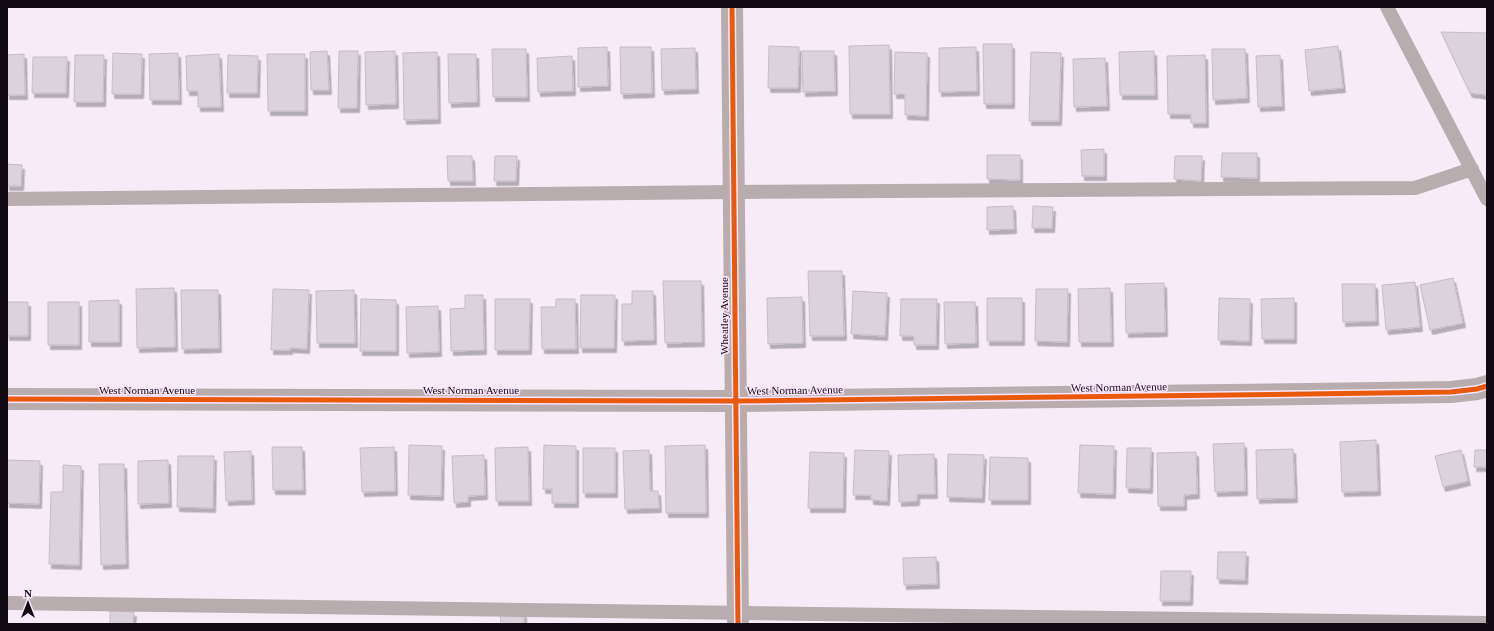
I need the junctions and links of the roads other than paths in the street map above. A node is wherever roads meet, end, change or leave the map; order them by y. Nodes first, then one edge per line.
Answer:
1 (732, 7) edge
2 (1386, 7) edge
3 (1472, 170) junction
4 (734, 192) junction
5 (7, 199) edge
6 (1487, 199) edge
7 (1487, 386) edge
8 (7, 399) edge
9 (735, 401) junction
10 (7, 603) edge
11 (738, 618) edge
12 (1487, 623) edge

1 - 4 street, Wheatley Avenue
2 - 3 lane
3 - 4 lane
3 - 6 lane
4 - 5 lane
4 - 9 street, Wheatley Avenue
7 - 9 street, West Norman Avenue
8 - 9 street, West Norman Avenue
9 - 11 street, Wheatley Avenue
10 - 11 lane
11 - 12 lane

